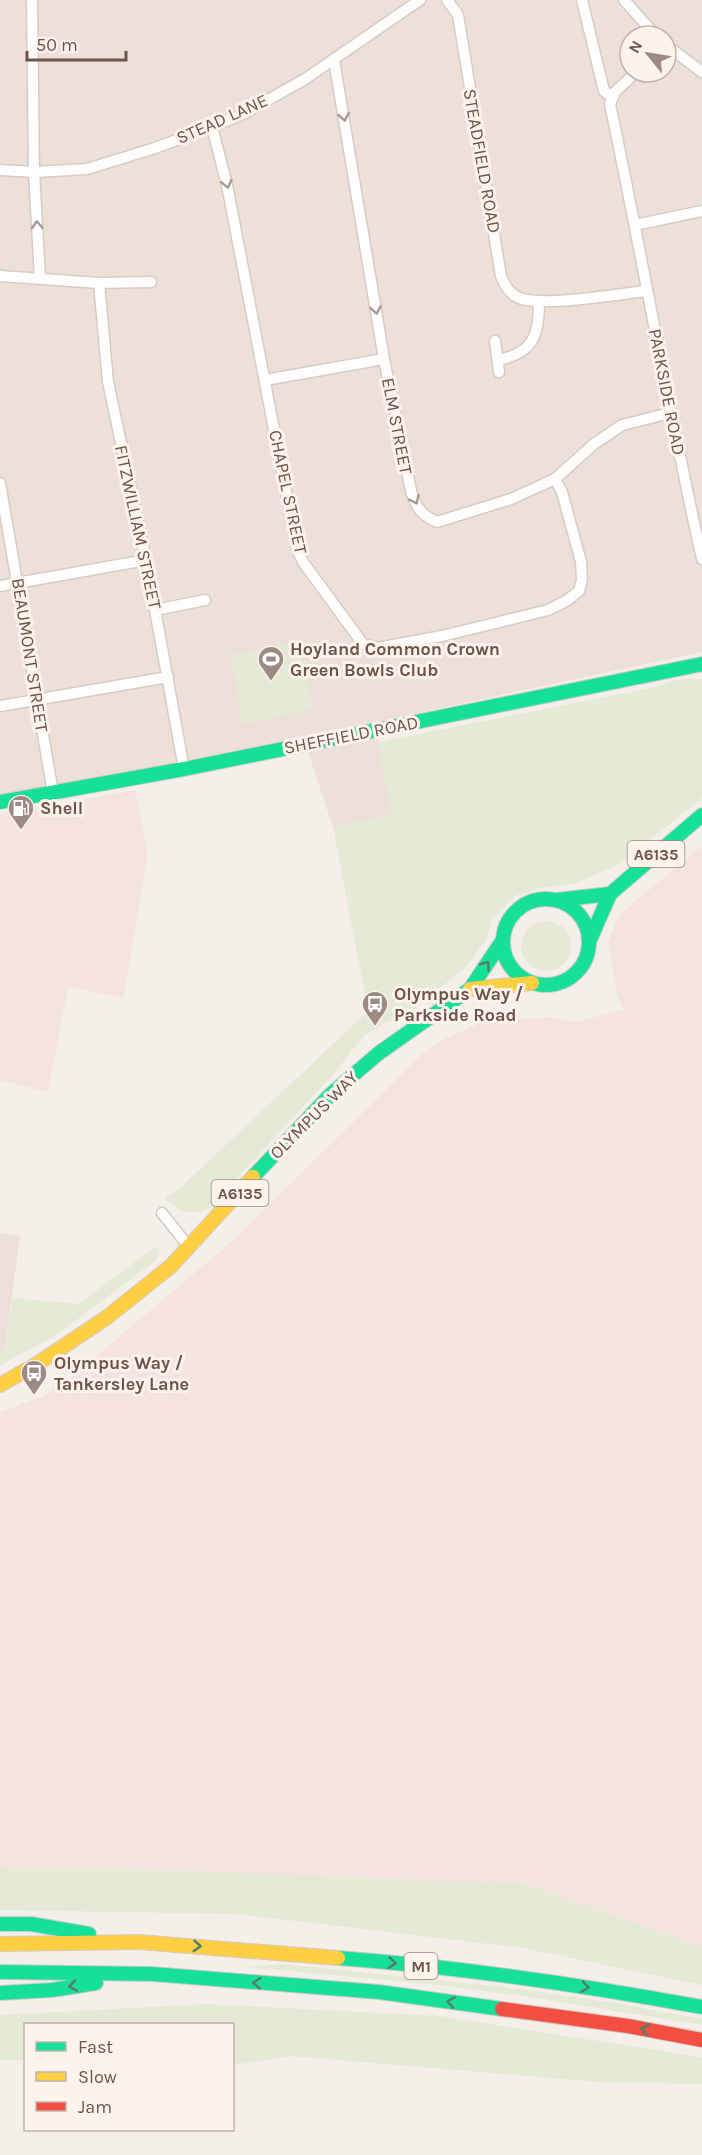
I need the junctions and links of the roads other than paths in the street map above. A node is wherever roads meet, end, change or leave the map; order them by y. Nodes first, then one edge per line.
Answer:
1 (32, 0) edge
2 (420, 0) edge
3 (447, 0) edge
4 (582, 0) edge
5 (624, 0) edge
6 (645, 24) edge
7 (678, 54) edge
8 (334, 60) junction
9 (702, 72) edge
10 (624, 84) edge
11 (612, 97) junction
12 (212, 127) junction
13 (0, 170) edge
14 (35, 172) junction
15 (702, 211) edge
16 (635, 225) junction
17 (0, 276) edge
18 (40, 278) junction
19 (151, 282) dead end
20 (99, 283) junction
21 (646, 291) junction
22 (539, 302) junction
23 (495, 340) dead end
24 (384, 359) junction
25 (498, 360) junction
26 (499, 372) dead end
27 (265, 380) junction
28 (670, 413) junction
29 (555, 479) junction
30 (0, 483) edge
31 (702, 559) edge
32 (146, 560) junction
33 (18, 583) junction
34 (0, 586) edge
35 (205, 600) dead end
36 (155, 609) junction
37 (702, 664) edge
38 (168, 677) junction
39 (37, 699) junction
40 (0, 706) edge
41 (184, 769) junction
42 (53, 793) junction
43 (0, 802) edge
44 (702, 815) edge
45 (610, 894) junction
46 (555, 900) junction
47 (503, 940) junction
48 (589, 942) junction
49 (532, 983) junction
50 (470, 989) junction
51 (162, 1213) dead end
52 (189, 1247) junction
53 (0, 1385) edge
54 (0, 1924) edge
55 (139, 1942) junction
56 (0, 1944) edge
57 (0, 1972) edge
58 (152, 1974) junction
59 (0, 1993) edge
60 (702, 2007) edge
61 (702, 2040) edge

1 - 14 street
2 - 8 street, STEAD LANE
3 - 22 street, STEADFIELD ROAD
4 - 11 street, PARKSIDE ROAD
5 - 6 street
7 - 9 street
8 - 12 street, STEAD LANE
8 -> 24 street, ELM STREET
10 - 11 street
11 - 16 street, PARKSIDE ROAD
12 - 14 street, STEAD LANE
12 -> 27 street, CHAPEL STREET
13 - 14 street, STEAD LANE
18 -> 14 street
15 - 16 street
16 - 21 street, PARKSIDE ROAD
17 - 18 street
18 - 20 street
19 - 20 street
20 - 32 street, FITZWILLIAM STREET
21 - 22 street, STEADFIELD ROAD
21 - 28 street, PARKSIDE ROAD
22 - 25 street
23 - 25 street
24 - 27 street
24 -> 29 street, ELM STREET
25 - 26 street
27 - 29 street, CHAPEL STREET
28 - 29 street, ELM STREET
28 - 31 street, PARKSIDE ROAD
30 - 33 street, BEAUMONT STREET
32 - 33 street
32 - 36 street, FITZWILLIAM STREET
33 - 34 street
33 - 39 street, BEAUMONT STREET
35 - 36 street
36 - 38 street, FITZWILLIAM STREET
37 - 41 main road, SHEFFIELD ROAD
38 - 39 street
38 - 41 street, FITZWILLIAM STREET
39 - 40 street
39 - 42 street, BEAUMONT STREET
41 - 42 main road, SHEFFIELD ROAD
42 - 43 main road, SHEFFIELD ROAD
44 - 45 main road, OLYMPUS WAY / A6135
45 - 46 main road, OLYMPUS WAY / A6135
45 - 48 main road, OLYMPUS WAY / A6135
46 - 47 main road, OLYMPUS WAY / A6135
46 - 48 main road
47 - 49 main road
50 -> 47 main road, OLYMPUS WAY / A6135
48 - 49 main road, OLYMPUS WAY / A6135
49 - 50 main road, OLYMPUS WAY / A6135
50 - 52 main road, OLYMPUS WAY / A6135
51 - 52 street
52 - 53 main road, OLYMPUS WAY / A6135
54 - 55 main road, M1
55 - 56 main road, M1
55 -> 60 main road, M1
57 - 58 main road, M1
58 -> 59 main road, M1
61 -> 58 main road, M1

